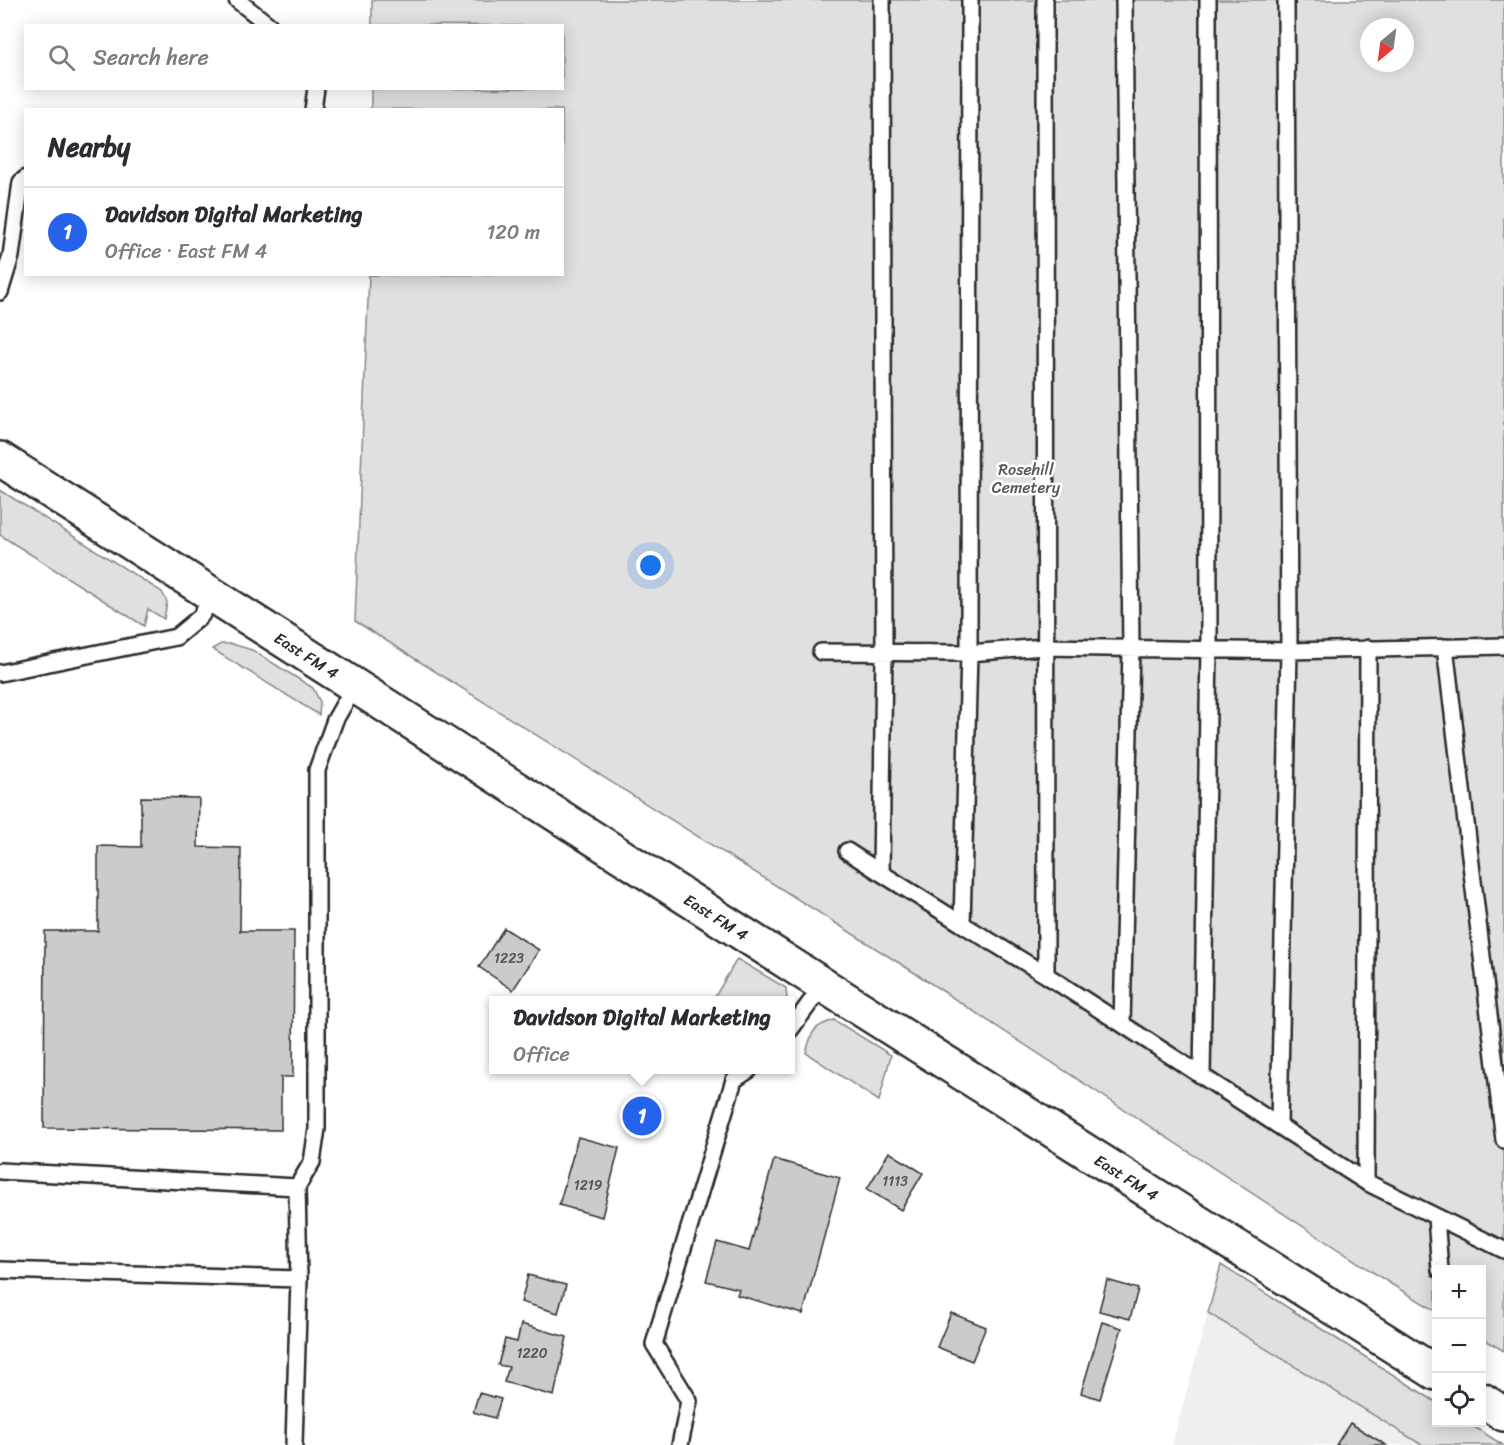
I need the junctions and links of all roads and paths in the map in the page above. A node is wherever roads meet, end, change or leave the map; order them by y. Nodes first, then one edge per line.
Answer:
1 (237, 0) edge
2 (882, 0) edge
3 (970, 0) edge
4 (1045, 0) edge
5 (1124, 0) edge
6 (1209, 0) edge
7 (1286, 0) edge
8 (267, 24) edge
9 (316, 90) edge
10 (313, 108) edge
11 (24, 180) edge
12 (0, 292) edge
13 (0, 459) edge
14 (214, 596) junction
15 (1504, 646) edge
16 (1044, 647) junction
17 (1445, 647) junction
18 (1368, 648) junction
19 (1209, 649) junction
20 (1131, 650) junction
21 (1289, 651) junction
22 (821, 652) dead end
23 (884, 653) junction
24 (969, 653) junction
25 (0, 673) edge
26 (355, 685) junction
27 (847, 851) dead end
28 (881, 873) junction
29 (962, 924) junction
30 (1046, 975) junction
31 (823, 985) junction
32 (795, 1023) edge
33 (1122, 1024) junction
34 (743, 1074) edge
35 (1202, 1076) junction
36 (1279, 1126) junction
37 (1504, 1140) edge
38 (0, 1171) edge
39 (1366, 1182) junction
40 (297, 1187) junction
41 (1436, 1217) junction
42 (1504, 1250) edge
43 (1440, 1265) edge
44 (0, 1270) edge
45 (299, 1279) junction
46 (1432, 1369) edge
47 (1486, 1403) edge
48 (1504, 1414) edge
49 (294, 1445) edge
50 (680, 1445) edge

1 - 8 lane
2 - 23 lane
3 - 24 lane
4 - 16 lane
5 - 20 lane
6 - 19 lane
7 - 21 lane
9 - 10 lane
11 - 12 lane
13 - 14 main road, East FM 4
14 - 25 lane
14 - 26 main road, East FM 4
15 - 17 lane
16 - 20 lane
16 - 24 lane
16 - 30 lane
17 - 18 lane
17 - 37 lane
18 - 21 lane
18 - 39 lane
19 - 20 lane
19 - 21 lane
19 - 35 lane
20 - 33 lane
21 - 36 lane
22 - 23 lane
23 - 24 lane
23 - 28 lane
24 - 29 lane
26 - 31 main road, East FM 4
26 - 40 lane
27 - 28 lane
28 - 29 lane
29 - 30 lane
30 - 33 lane
31 - 32 lane
31 - 46 main road, East FM 4
33 - 35 lane
34 - 50 lane
35 - 36 lane
36 - 39 lane
38 - 40 lane
39 - 41 lane
40 - 45 lane
41 - 42 lane
41 - 43 lane
44 - 45 lane
45 - 49 lane
47 - 48 main road

